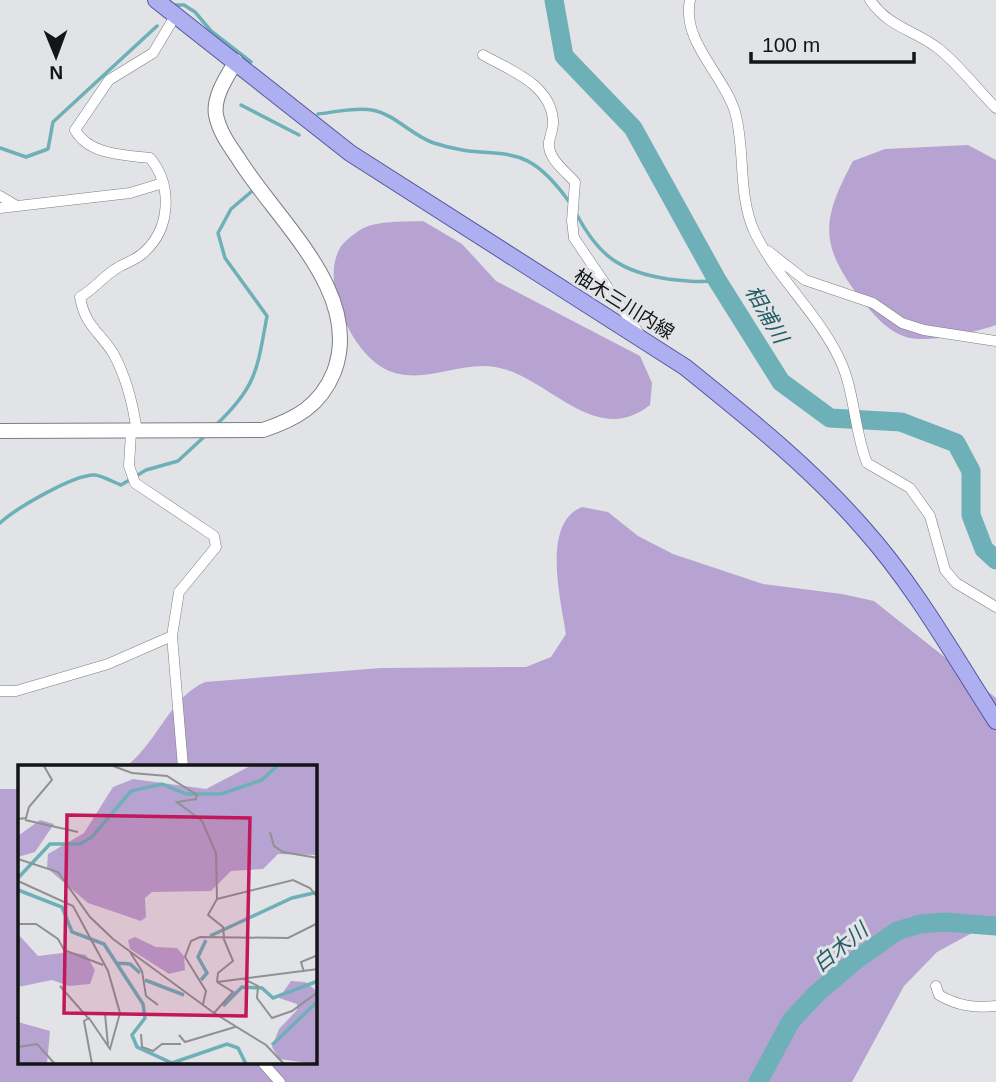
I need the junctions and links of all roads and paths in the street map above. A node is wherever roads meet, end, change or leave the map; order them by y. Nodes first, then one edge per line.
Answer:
1 (156, 0) edge
2 (690, 0) edge
3 (870, 0) edge
4 (177, 13) junction
5 (483, 55) dead end
6 (236, 61) junction
7 (996, 108) edge
8 (163, 183) junction
9 (0, 196) edge
10 (15, 205) junction
11 (0, 208) edge
12 (768, 251) junction
13 (644, 341) junction
14 (996, 341) edge
15 (0, 431) edge
16 (134, 432) junction
17 (996, 607) edge
18 (172, 636) junction
19 (0, 691) edge
20 (996, 721) edge
21 (183, 765) edge
22 (936, 986) dead end
23 (996, 1006) edge
24 (264, 1064) edge
25 (280, 1082) edge

1 - 4 main road, 柚木三川内線
2 - 12 street
3 - 7 street
4 - 6 main road, 柚木三川内線
4 - 8 street
5 - 13 street
6 - 13 main road, 柚木三川内線
6 - 16 street
8 - 10 street
8 - 16 street
9 - 10 street
10 - 11 street
12 - 14 street
12 - 17 street
13 - 20 main road, 柚木三川内線
15 - 16 street
16 - 18 street
18 - 19 street
18 - 21 street
22 - 23 street
24 - 25 street

